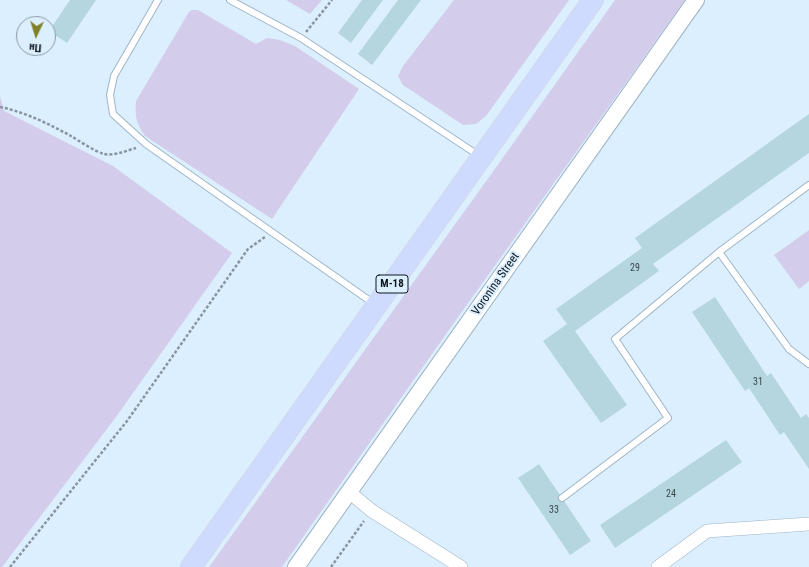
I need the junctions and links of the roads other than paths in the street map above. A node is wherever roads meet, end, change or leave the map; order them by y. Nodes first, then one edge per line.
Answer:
1 (158, 0) edge
2 (230, 0) edge
3 (593, 0) edge
4 (696, 0) edge
5 (481, 158) junction
6 (809, 185) edge
7 (719, 252) junction
8 (376, 306) junction
9 (809, 364) edge
10 (349, 492) junction
11 (562, 498) dead end
12 (809, 524) edge
13 (191, 567) edge
14 (296, 567) edge
15 (460, 567) edge
16 (658, 567) edge

1 - 8 lane
2 - 5 lane
3 - 5 highway, М-18
4 - 10 street, Voronina Street
5 - 8 highway, М-18
6 - 7 lane
7 - 9 lane
7 - 11 lane
8 - 13 highway, М-18
10 - 14 street, Voronina Street
10 - 15 street
12 - 16 street

